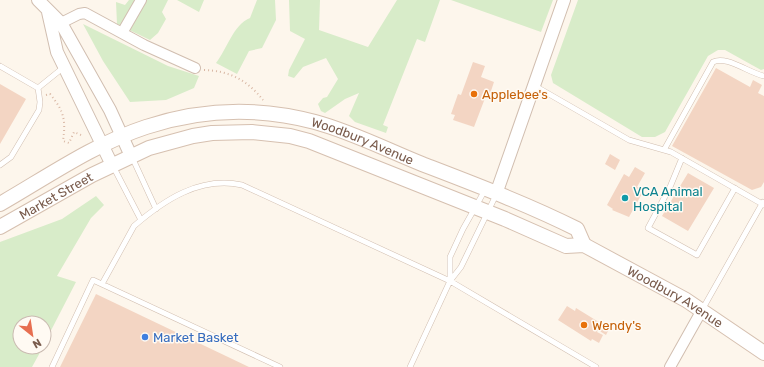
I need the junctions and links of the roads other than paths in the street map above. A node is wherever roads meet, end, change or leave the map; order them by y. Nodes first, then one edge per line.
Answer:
1 (38, 0) edge
2 (142, 0) edge
3 (564, 0) edge
4 (48, 12) junction
5 (61, 23) junction
6 (122, 33) junction
7 (0, 66) edge
8 (65, 66) junction
9 (195, 68) road end
10 (764, 76) edge
11 (534, 86) junction
12 (38, 88) junction
13 (122, 136) junction
14 (103, 145) junction
15 (664, 150) junction
16 (131, 156) junction
17 (682, 158) junction
18 (112, 165) junction
19 (0, 166) edge
20 (735, 188) junction
21 (491, 192) junction
22 (0, 204) edge
23 (763, 204) edge
24 (156, 209) junction
25 (481, 210) junction
26 (141, 220) junction
27 (0, 227) edge
28 (584, 244) junction
29 (450, 281) junction
30 (102, 284) junction
31 (702, 310) junction
32 (764, 354) edge
33 (52, 367) edge
34 (280, 367) edge
35 (410, 367) edge
36 (596, 367) edge
37 (670, 367) edge

1 - 4 street
2 - 6 street
3 - 11 street
4 - 5 street
4 - 8 street
5 - 6 street
5 - 13 street
6 - 9 street
7 - 12 lane
8 - 12 lane
8 - 14 street
10 - 15 lane
11 - 15 lane
11 - 21 street
12 - 19 lane
13 - 14 main road, Woodbury Avenue
13 - 16 street
13 - 21 main road, Woodbury Avenue
14 - 18 street
14 - 22 main road, Market Street
15 - 17 lane
16 - 18 main road, Woodbury Avenue
16 - 24 lane
16 - 25 main road, Woodbury Avenue
17 - 20 lane
17 - 20 lane
18 - 26 lane
18 - 27 main road, Market Street
20 - 23 lane
21 - 25 lane
21 - 25 lane
21 - 28 main road, Woodbury Avenue
23 - 31 lane
24 - 26 lane
24 - 29 lane
25 - 28 main road, Woodbury Avenue
25 - 29 lane
25 - 29 lane
26 - 30 lane
28 - 31 main road, Woodbury Avenue
29 - 35 lane
29 - 36 lane
30 - 33 lane
30 - 34 lane
31 - 32 main road, Woodbury Avenue
31 - 37 street

